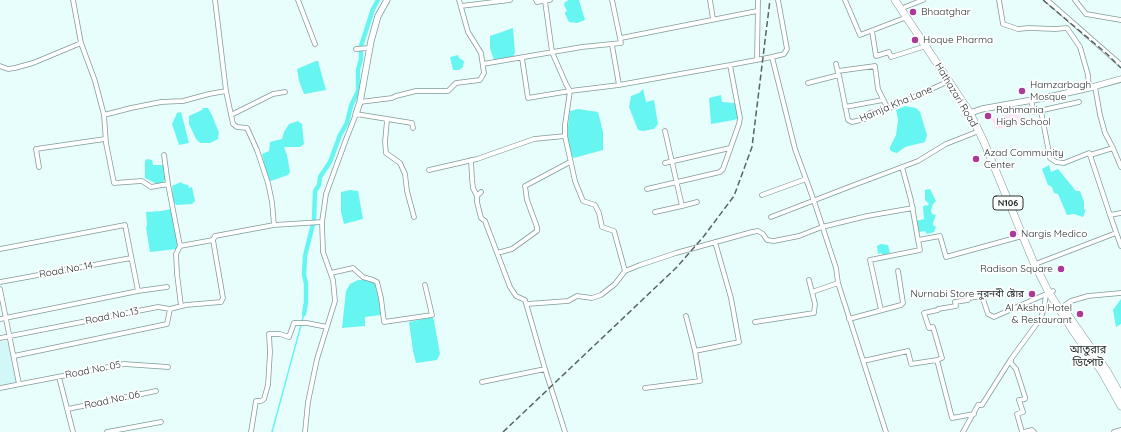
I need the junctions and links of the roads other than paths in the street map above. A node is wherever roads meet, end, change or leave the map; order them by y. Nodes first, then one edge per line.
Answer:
1 (72, 0) edge
2 (215, 0) edge
3 (298, 0) edge
4 (387, 0) edge
5 (459, 0) edge
6 (510, 0) edge
7 (536, 0) edge
8 (548, 0) edge
9 (612, 0) edge
10 (710, 0) edge
11 (758, 0) edge
12 (778, 0) edge
13 (845, 0) edge
14 (895, 0) edge
15 (900, 0) edge
16 (923, 0) edge
17 (999, 0) edge
18 (1047, 0) edge
19 (1075, 0) edge
20 (461, 6) junction
21 (905, 7) junction
22 (757, 11) junction
23 (907, 17) junction
24 (713, 19) junction
25 (1121, 20) edge
26 (872, 31) junction
27 (621, 38) junction
28 (81, 43) junction
29 (315, 44) dead end
30 (612, 45) junction
31 (926, 46) junction
32 (369, 48) junction
33 (356, 49) dead end
34 (552, 52) junction
35 (772, 57) junction
36 (522, 58) junction
37 (757, 60) junction
38 (483, 64) junction
39 (836, 64) dead end
40 (1121, 64) edge
41 (0, 66) edge
42 (730, 66) junction
43 (838, 73) junction
44 (1121, 79) edge
45 (949, 81) junction
46 (808, 83) dead end
47 (619, 85) junction
48 (1092, 87) junction
49 (226, 91) junction
50 (570, 91) junction
51 (285, 92) dead end
52 (883, 100) junction
53 (1031, 100) junction
54 (360, 102) junction
55 (1079, 102) dead end
56 (845, 107) junction
57 (888, 109) junction
58 (1041, 111) junction
59 (972, 113) junction
60 (356, 114) junction
61 (104, 115) junction
62 (231, 115) junction
63 (387, 120) junction
64 (413, 128) dead end
65 (665, 131) dead end
66 (980, 131) junction
67 (565, 136) junction
68 (105, 139) junction
69 (730, 148) junction
70 (1113, 148) junction
71 (1090, 155) junction
72 (164, 156) dead end
73 (471, 160) junction
74 (570, 162) junction
75 (671, 162) junction
76 (665, 163) dead end
77 (39, 167) dead end
78 (902, 167) junction
79 (1121, 167) edge
80 (429, 170) dead end
81 (806, 180) junction
82 (168, 184) junction
83 (677, 184) junction
84 (647, 190) dead end
85 (481, 192) dead end
86 (762, 195) dead end
87 (477, 196) junction
88 (814, 201) junction
89 (697, 202) dead end
90 (682, 206) junction
91 (912, 208) junction
92 (655, 212) dead end
93 (1121, 213) edge
94 (1110, 215) junction
95 (414, 217) dead end
96 (771, 217) dead end
97 (322, 222) junction
98 (274, 225) junction
99 (822, 227) junction
100 (1116, 233) junction
101 (1022, 236) junction
102 (213, 240) junction
103 (918, 240) junction
104 (715, 242) junction
105 (180, 246) junction
106 (1121, 246) edge
107 (0, 249) edge
108 (497, 253) junction
109 (131, 258) junction
110 (1038, 263) junction
111 (625, 271) junction
112 (898, 271) dead end
113 (331, 273) junction
114 (809, 280) dead end
115 (0, 282) edge
116 (838, 283) junction
117 (425, 285) dead end
118 (167, 287) dead end
119 (0, 289) edge
120 (138, 291) junction
121 (812, 292) junction
122 (1049, 293) junction
123 (1121, 293) edge
124 (527, 304) junction
125 (181, 306) junction
126 (1060, 308) junction
127 (170, 309) junction
128 (881, 310) junction
129 (686, 316) dead end
130 (6, 318) junction
131 (0, 319) edge
132 (849, 319) junction
133 (755, 322) dead end
134 (327, 327) junction
135 (10, 336) junction
136 (0, 338) edge
137 (695, 351) junction
138 (14, 356) junction
139 (1011, 359) junction
140 (937, 360) junction
141 (863, 361) junction
142 (168, 367) dead end
143 (545, 369) junction
144 (59, 377) junction
145 (482, 382) dead end
146 (19, 384) junction
147 (0, 388) edge
148 (644, 388) dead end
149 (156, 391) dead end
150 (1121, 396) edge
151 (1121, 406) edge
152 (68, 409) junction
153 (974, 414) junction
154 (161, 422) dead end
155 (1121, 430) edge
156 (73, 432) edge
157 (108, 432) edge
158 (113, 432) edge
159 (251, 432) edge
160 (304, 432) edge
161 (565, 432) edge
162 (886, 432) edge
163 (963, 432) edge
164 (1023, 432) edge
165 (1034, 432) edge
166 (1114, 432) edge

1 - 28 street
2 - 49 street
3 - 29 street
4 - 32 street
5 - 20 street
6 - 20 street
7 - 8 street
8 - 34 street
9 - 27 street
10 - 24 street
11 - 22 street
12 - 35 street
13 - 26 street
14 - 23 highway, Hathazari Road / N106
15 - 21 highway, Hathazari Road / N106
16 - 21 street
17 - 48 street
18 - 40 street
19 - 25 street
20 - 38 street
21 - 59 highway, Hathazari Road / N106
22 - 24 street
22 - 37 street
23 - 26 street
23 - 31 highway, Hathazari Road / N106
24 - 27 street
26 - 31 street
27 - 30 street
28 - 41 street
28 - 61 street
30 - 34 street
30 - 47 street
31 - 45 highway, Hathazari Road / N106
32 - 33 street
32 - 54 street
34 - 36 street
34 - 50 street
35 - 37 street
35 - 81 street
36 - 38 street
36 - 50 street
37 - 42 street
38 - 54 street
39 - 43 street, Hamja Kha Lane
42 - 47 street
42 - 69 street
43 - 46 street
43 - 52 street
43 - 56 street, Hamja Kha Lane
44 - 48 street
45 - 57 street, Hamja Kha Lane
45 - 59 highway, Hathazari Road / N106
47 - 50 street
48 - 53 street
48 - 70 street
49 - 61 street
49 - 62 street
50 - 67 street
51 - 62 street
52 - 56 street
52 - 57 street
53 - 58 street
53 - 59 street
54 - 60 street
55 - 58 street
56 - 57 street, Hamja Kha Lane
58 - 71 street
59 - 66 highway, Hathazari Road / N106
60 - 63 street
60 - 97 street
61 - 68 street
62 - 98 street
63 - 64 street
63 - 95 street
65 - 75 street
66 - 78 street
66 - 101 highway, Hathazari Road / N106
66 - 110 highway, Hathazari Road / N106
67 - 73 street
67 - 74 street
68 - 77 street
68 - 82 street
69 - 75 street
69 - 83 street
70 - 71 street
70 - 79 street
71 - 94 street
72 - 82 street
73 - 80 street
73 - 87 street
74 - 108 street
74 - 111 street
75 - 76 street
75 - 83 street
78 - 88 street
78 - 91 street
81 - 86 street
81 - 88 street
82 - 105 street
83 - 84 street
83 - 90 street
85 - 87 street
87 - 108 street
88 - 96 street
88 - 99 street
89 - 90 street
90 - 92 street
91 - 99 street
91 - 103 street
93 - 94 street
94 - 100 street
97 - 98 street
97 - 113 street
98 - 102 street
99 - 104 street
99 - 116 street
100 - 106 street
100 - 110 street
101 - 103 street
101 - 122 highway, Hathazari Road / N106
102 - 105 street
102 - 125 street, Road No. 13
103 - 128 street
104 - 111 street
104 - 137 street
105 - 125 street
107 - 109 street
108 - 124 street
109 - 115 street, Road No. 14
109 - 120 street
110 - 122 highway, Hathazari Road / N106
111 - 124 street
112 - 128 street
113 - 117 street
113 - 134 street
114 - 121 street
116 - 121 street
116 - 132 street
118 - 120 street
119 - 130 street
120 - 130 street
121 - 133 street
122 - 126 highway, Hathazari Road / N106
122 - 139 street
122 - 140 street
123 - 126 street
124 - 143 street
125 - 127 street, Road No. 13
126 - 150 highway, Hathazari Road / N106
126 - 151 highway, Hathazari Road / N106
127 - 135 street, Road No. 13
127 - 138 street
128 - 132 street
129 - 137 street
130 - 131 street
130 - 135 street
132 - 141 street
134 - 159 street
134 - 160 street
135 - 136 street, Road No. 13
135 - 138 street
137 - 148 street
138 - 146 street
139 - 153 street
139 - 164 street
140 - 141 street
140 - 153 street
141 - 162 street
142 - 144 street, Road No. 05
143 - 145 street
143 - 161 street
144 - 146 street, Road No. 05
144 - 152 street
146 - 147 street, Road No. 05
149 - 152 street, Road No. 06
152 - 156 street
153 - 163 street
154 - 158 street
155 - 166 street
157 - 158 street
164 - 165 street

